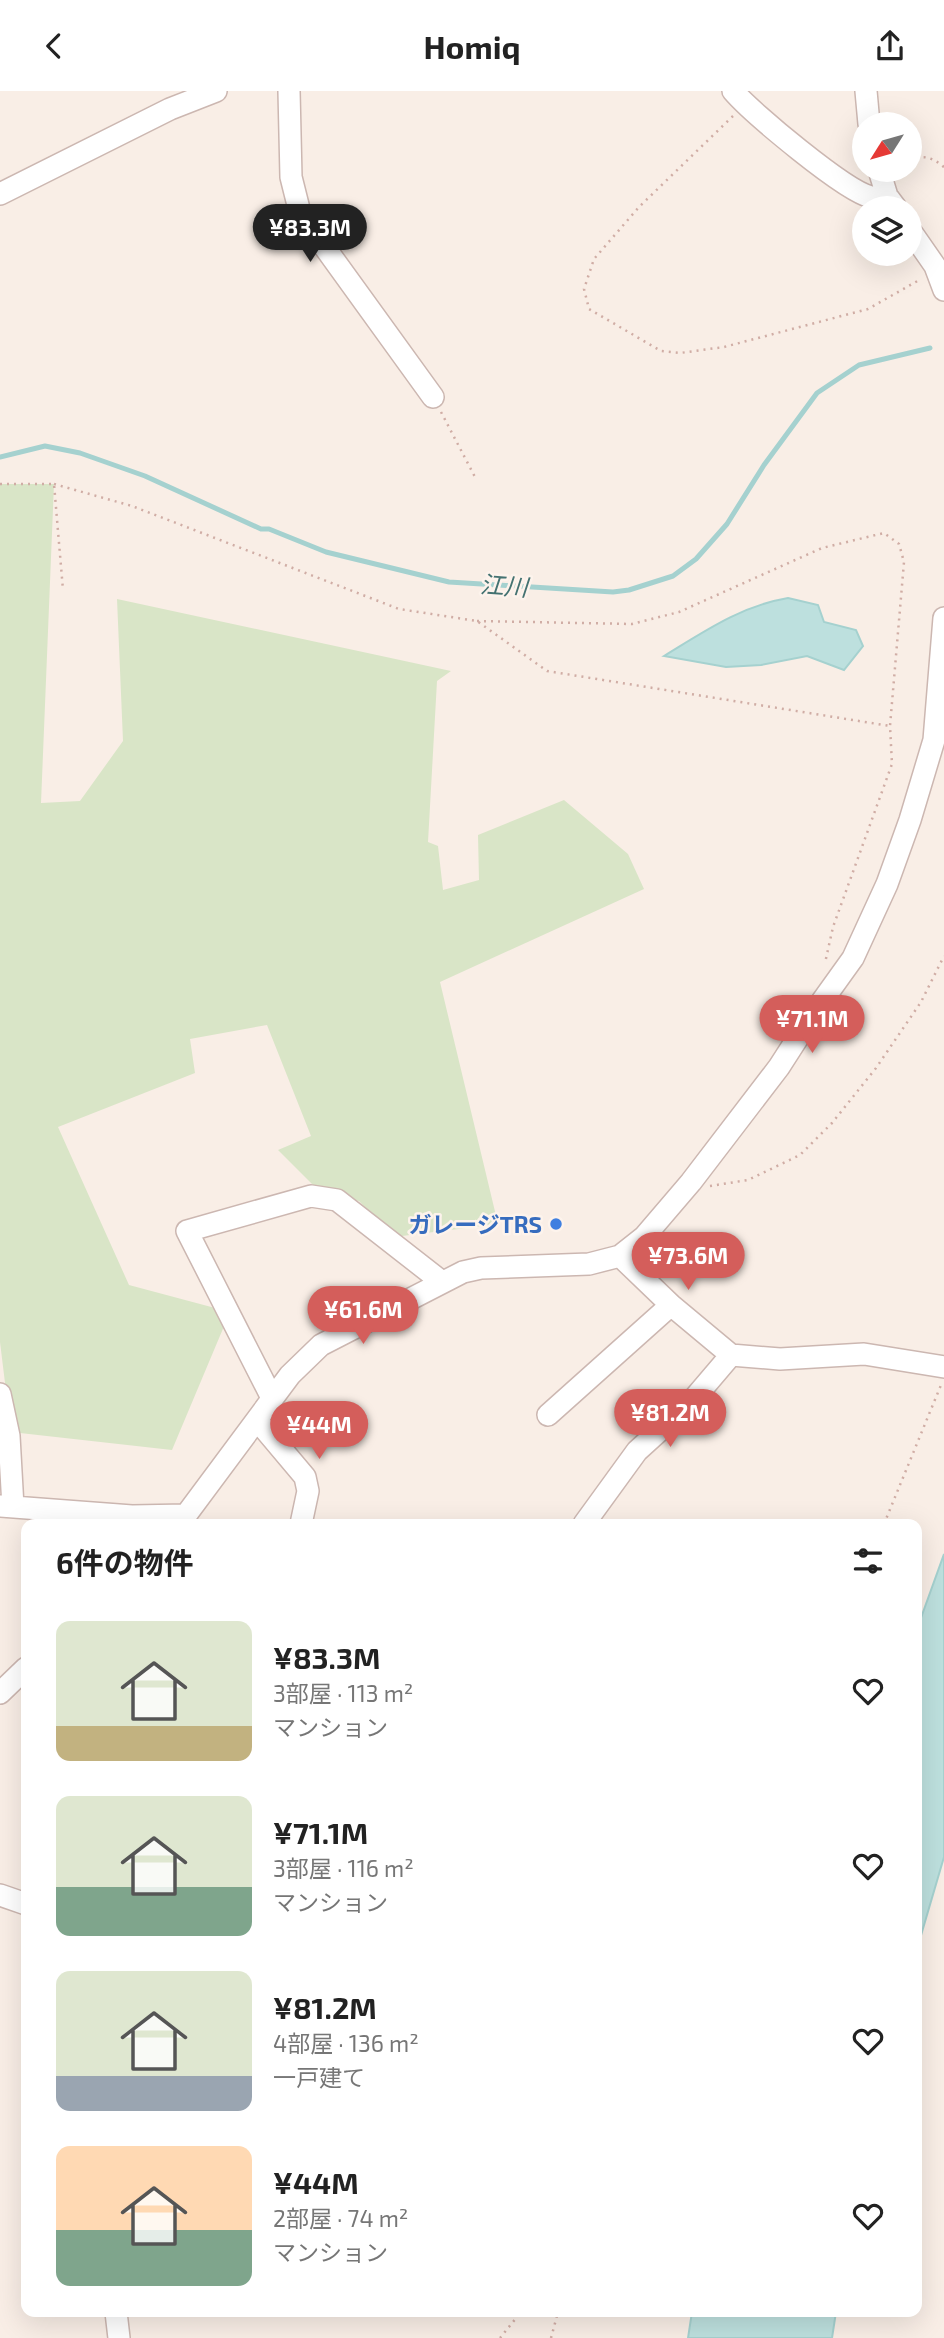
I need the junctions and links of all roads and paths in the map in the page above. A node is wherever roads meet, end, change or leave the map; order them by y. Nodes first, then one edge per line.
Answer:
1 (216, 91) edge
2 (289, 91) edge
3 (866, 91) edge
4 (739, 97) edge
5 (868, 112) edge
6 (922, 155) edge
7 (944, 167) edge
8 (0, 194) edge
9 (871, 196) edge
10 (922, 248) edge
11 (934, 266) junction
12 (944, 290) edge
13 (433, 397) joint
14 (475, 477) dead end
15 (0, 484) edge
16 (54, 484) junction
17 (63, 590) dead end
18 (944, 618) edge
19 (477, 621) junction
20 (890, 726) junction
21 (944, 956) edge
22 (825, 963) dead end
23 (691, 1182) junction
24 (620, 1256) junction
25 (442, 1282) junction
26 (671, 1305) junction
27 (732, 1355) junction
28 (943, 1373) edge
29 (0, 1394) edge
30 (272, 1398) junction
31 (548, 1415) dead end
32 (257, 1420) junction
33 (6, 1507) edge
34 (169, 1519) edge
35 (182, 1519) edge
36 (302, 1519) edge
37 (588, 1519) edge
38 (886, 1519) edge
39 (21, 1673) edge
40 (0, 1693) edge
41 (0, 1895) edge
42 (21, 1902) edge
43 (116, 2317) edge
44 (517, 2317) edge
45 (557, 2317) edge
46 (118, 2338) edge
47 (500, 2338) edge
48 (551, 2338) edge

1 - 8 street
2 - 13 street
3 - 5 street
4 - 9 street
4 - 11 path
6 - 7 path
10 - 11 street
11 - 12 street
13 - 14 path
15 - 16 path
16 - 17 path
16 - 19 path
18 - 23 street
19 - 20 path
19 - 20 path
20 - 22 path
21 - 23 path
23 - 24 street
24 - 25 street
24 - 26 street
25 - 30 street
25 - 30 street
26 - 27 street
26 - 31 street
27 - 28 street
27 - 37 street
28 - 38 path
29 - 33 street
30 - 32 street
32 - 35 street
32 - 36 street
33 - 34 street
39 - 40 street
41 - 42 street
43 - 46 street
44 - 47 path
45 - 48 path

